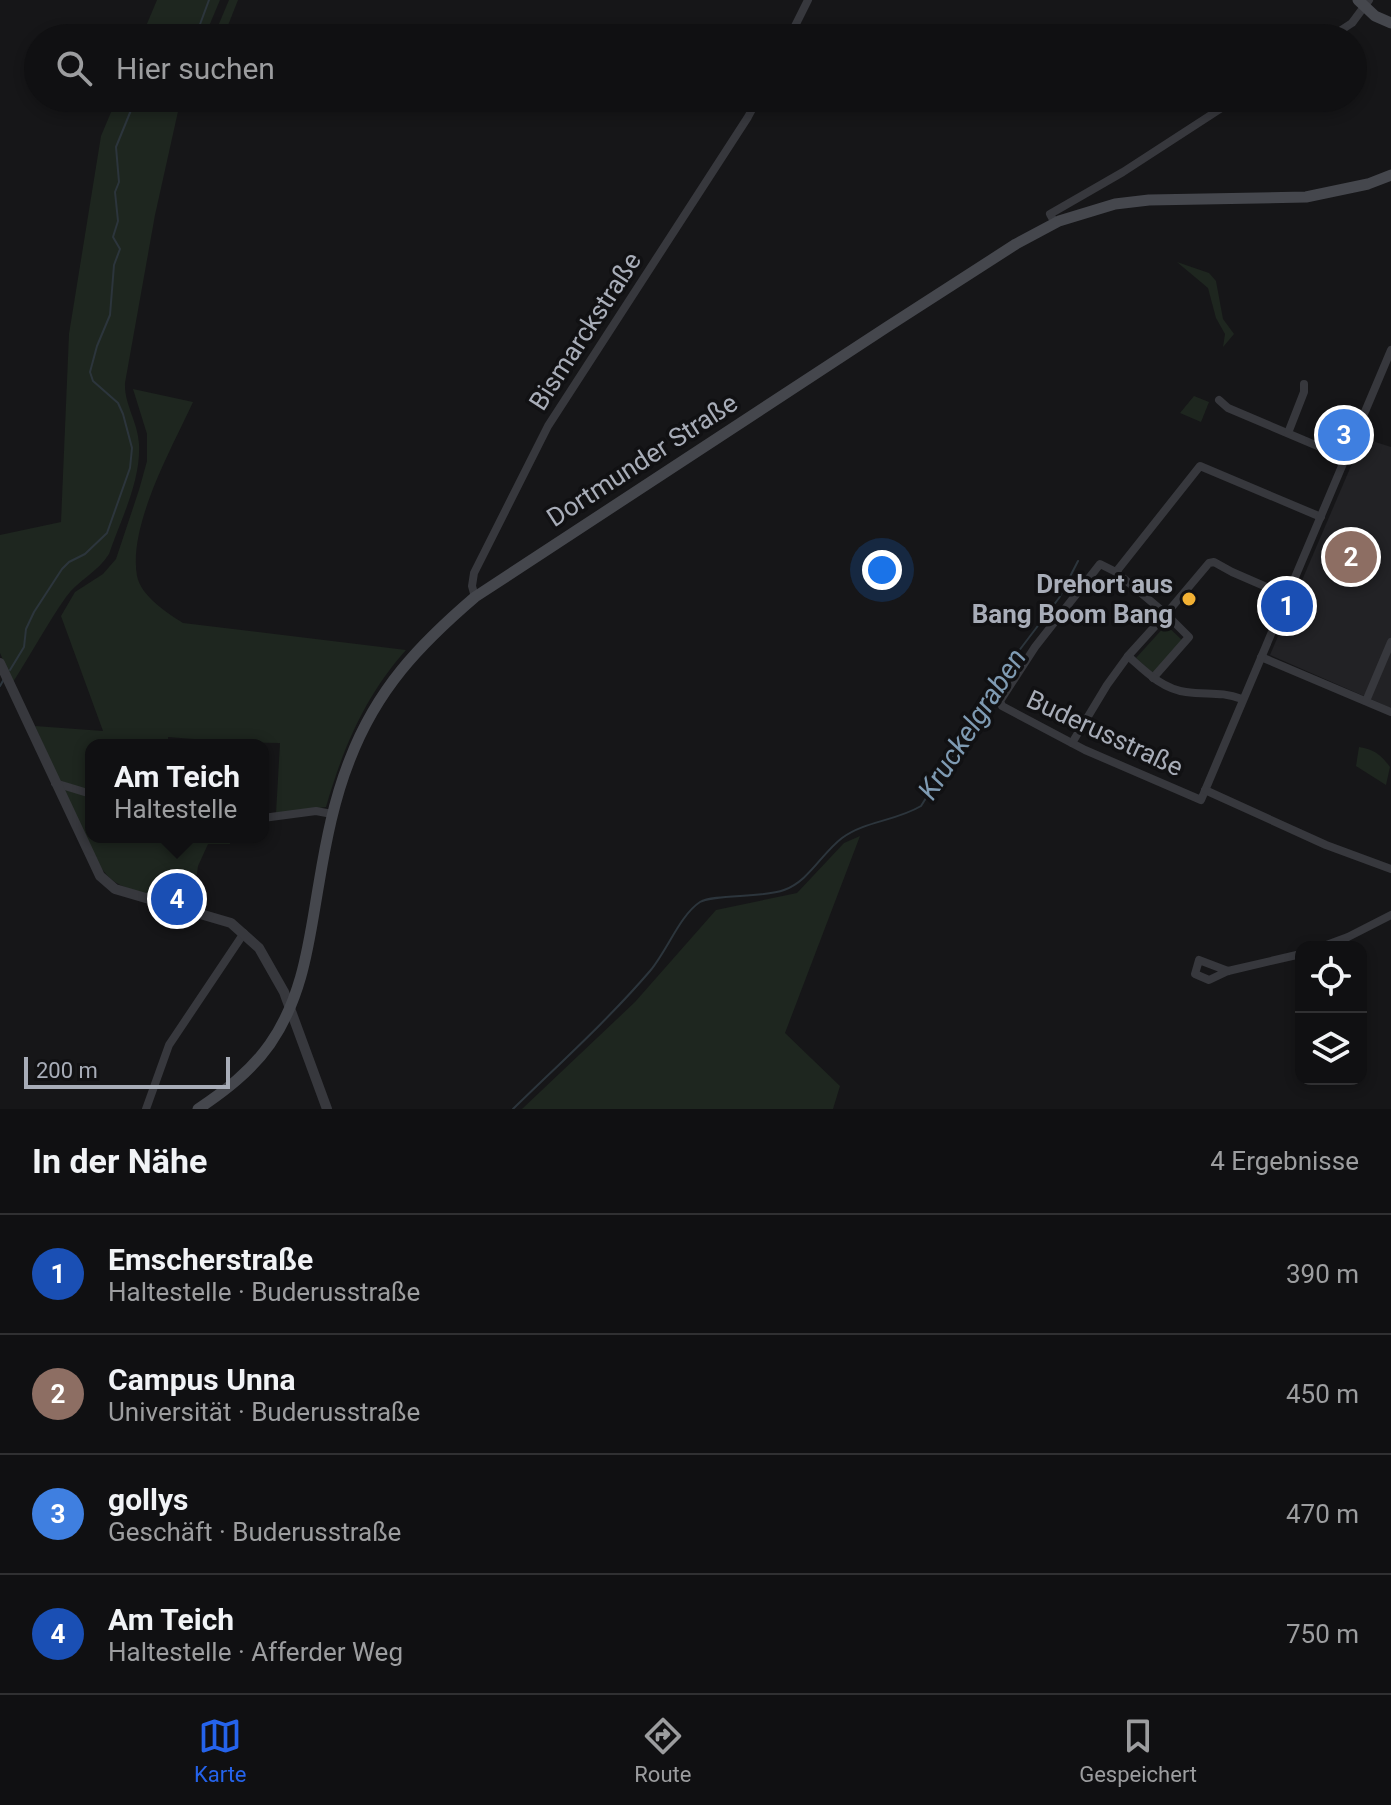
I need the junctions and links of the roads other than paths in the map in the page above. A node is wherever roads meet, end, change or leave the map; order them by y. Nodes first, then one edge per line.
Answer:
1 (808, 0) edge
2 (1364, 2) edge
3 (1391, 23) edge
4 (796, 24) edge
5 (1350, 24) edge
6 (751, 112) edge
7 (1215, 112) edge
8 (1391, 175) edge
9 (1055, 223) junction
10 (1391, 350) edge
11 (1304, 384) dead end
12 (1219, 400) dead end
13 (1288, 433) junction
14 (1346, 458) junction
15 (1321, 517) junction
16 (1116, 572) junction
17 (1287, 596) junction
18 (475, 597) junction
19 (1166, 614) junction
20 (1391, 642) edge
21 (1128, 656) junction
22 (1261, 657) junction
23 (1, 665) edge
24 (1153, 678) junction
25 (1242, 699) junction
26 (1366, 701) junction
27 (1391, 712) edge
28 (1072, 743) junction
29 (55, 783) junction
30 (1205, 790) junction
31 (85, 792) edge
32 (332, 814) junction
33 (269, 817) edge
34 (1391, 869) edge
35 (1391, 915) edge
36 (244, 933) junction
37 (1337, 941) edge
38 (1295, 955) edge
39 (1228, 971) dead end
40 (290, 1009) junction
41 (146, 1109) edge
42 (198, 1109) edge
43 (327, 1109) edge

1 - 4 street
2 - 3 main road
2 - 5 street
6 - 18 street, Bismarckstraße
7 - 9 street
8 - 9 main road, Dortmunder Straße
9 - 18 main road, Dortmunder Straße
10 - 14 street, Buderusstraße
11 - 13 street
12 - 13 street
13 - 14 street
14 - 15 street, Buderusstraße
15 - 16 street
15 - 17 street, Buderusstraße
16 - 19 street
16 - 28 street, Buderusstraße
17 - 19 street
17 - 22 street, Buderusstraße
18 - 32 main road, Dortmunder Straße
19 - 21 street
19 - 24 street
20 - 26 street
21 - 24 street
21 - 28 street
22 - 25 street, Buderusstraße
22 - 26 street
23 - 29 street
24 - 25 street
25 - 30 street, Buderusstraße
26 - 27 street
28 - 30 street, Buderusstraße
29 - 31 street
29 - 36 street
30 - 34 street
32 - 33 street
32 - 40 main road, Dortmunder Straße
35 - 37 street
36 - 40 street
36 - 41 street
38 - 39 street
40 - 42 main road, Dortmunder Straße
40 - 43 street

